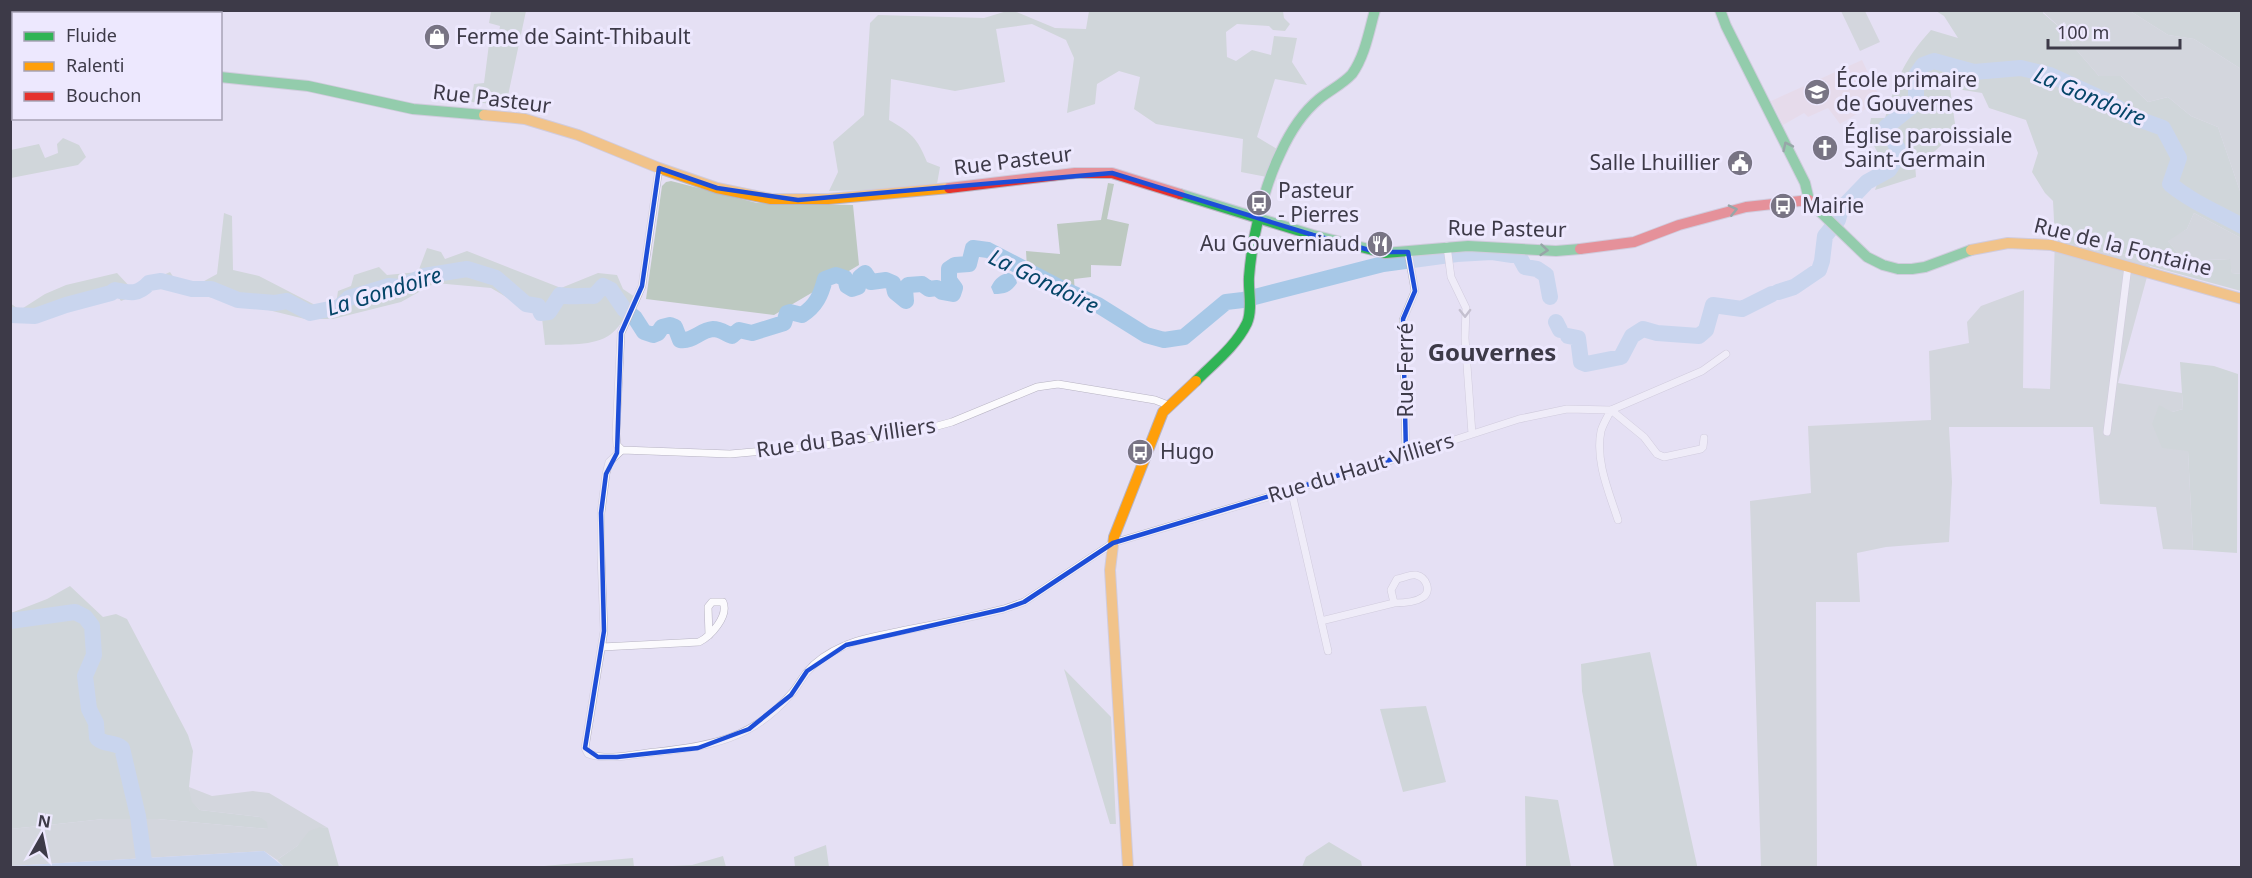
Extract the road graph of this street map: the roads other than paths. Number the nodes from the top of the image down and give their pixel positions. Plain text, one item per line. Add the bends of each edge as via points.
1 (1375, 10) edge
2 (1720, 10) edge
3 (222, 77) edge
4 (659, 168) junction
5 (1809, 200) junction
6 (1259, 219) junction
7 (1448, 252) junction
8 (1409, 258) junction
9 (2128, 266) junction
10 (2241, 298) edge
11 (1726, 354) dead end
12 (1168, 405) junction
13 (1611, 410) junction
14 (2107, 432) dead end
15 (1472, 434) junction
16 (1704, 438) dead end
17 (622, 450) junction
18 (1406, 455) junction
19 (1291, 489) junction
20 (1618, 520) dead end
21 (1113, 543) junction
22 (1394, 603) junction
23 (1321, 621) junction
24 (709, 635) dead end
25 (602, 647) junction
26 (1328, 651) dead end
27 (1128, 867) edge

1 - 6 street via 1357,66 1318,100 1291,132 1279,155
5 -> 2 street via 1805,183
3 - 4 street, Rue Pasteur via 308,86 413,109 525,119 578,135
4 - 6 street, Rue Pasteur via 717,188 798,200 888,195 1105,172
4 - 17 street via 642,286 621,333 616,445
7 -> 5 street, Rue Pasteur via 1485,245 1556,251 1595,248 1634,242 1746,207
5 - 9 street, Rue de la Fontaine via 1867,257 1894,268 1927,268 1979,248 2012,242 2051,245
6 - 8 street, Rue Pasteur
6 - 12 street via 1249,277 1247,322 1217,362
7 - 8 street, Rue Pasteur
7 -> 15 street via 1451,278 1466,308
8 - 18 street, Rue Ferré via 1415,293 1403,320
9 - 10 street, Rue de la Fontaine
9 - 14 street
11 - 13 street via 1702,371
12 - 17 street, Rue du Bas Villiers via 1058,384 1037,387 952,422 919,431 730,454
12 - 21 street
13 - 15 street, Rue du Haut Villiers via 1567,409
13 - 16 street via 1664,457 1701,449
13 - 20 street via 1601,430 1599,452
15 - 18 street, Rue du Haut Villiers
17 - 25 street via 609,462 601,513
18 - 19 street, Rue du Haut Villiers
19 - 21 street, Rue du Haut Villiers
19 - 23 street
21 - 25 street, Rue du Haut Villiers via 1024,602 846,645 807,671 791,695 772,713 728,739 698,748 616,757 588,754 586,740
21 - 27 street via 1110,570
22 - 22 street via 1422,598 1427,585 1423,578 1415,574 1397,579 1391,590
22 - 23 street
23 - 26 street
24 - 25 street via 693,644

